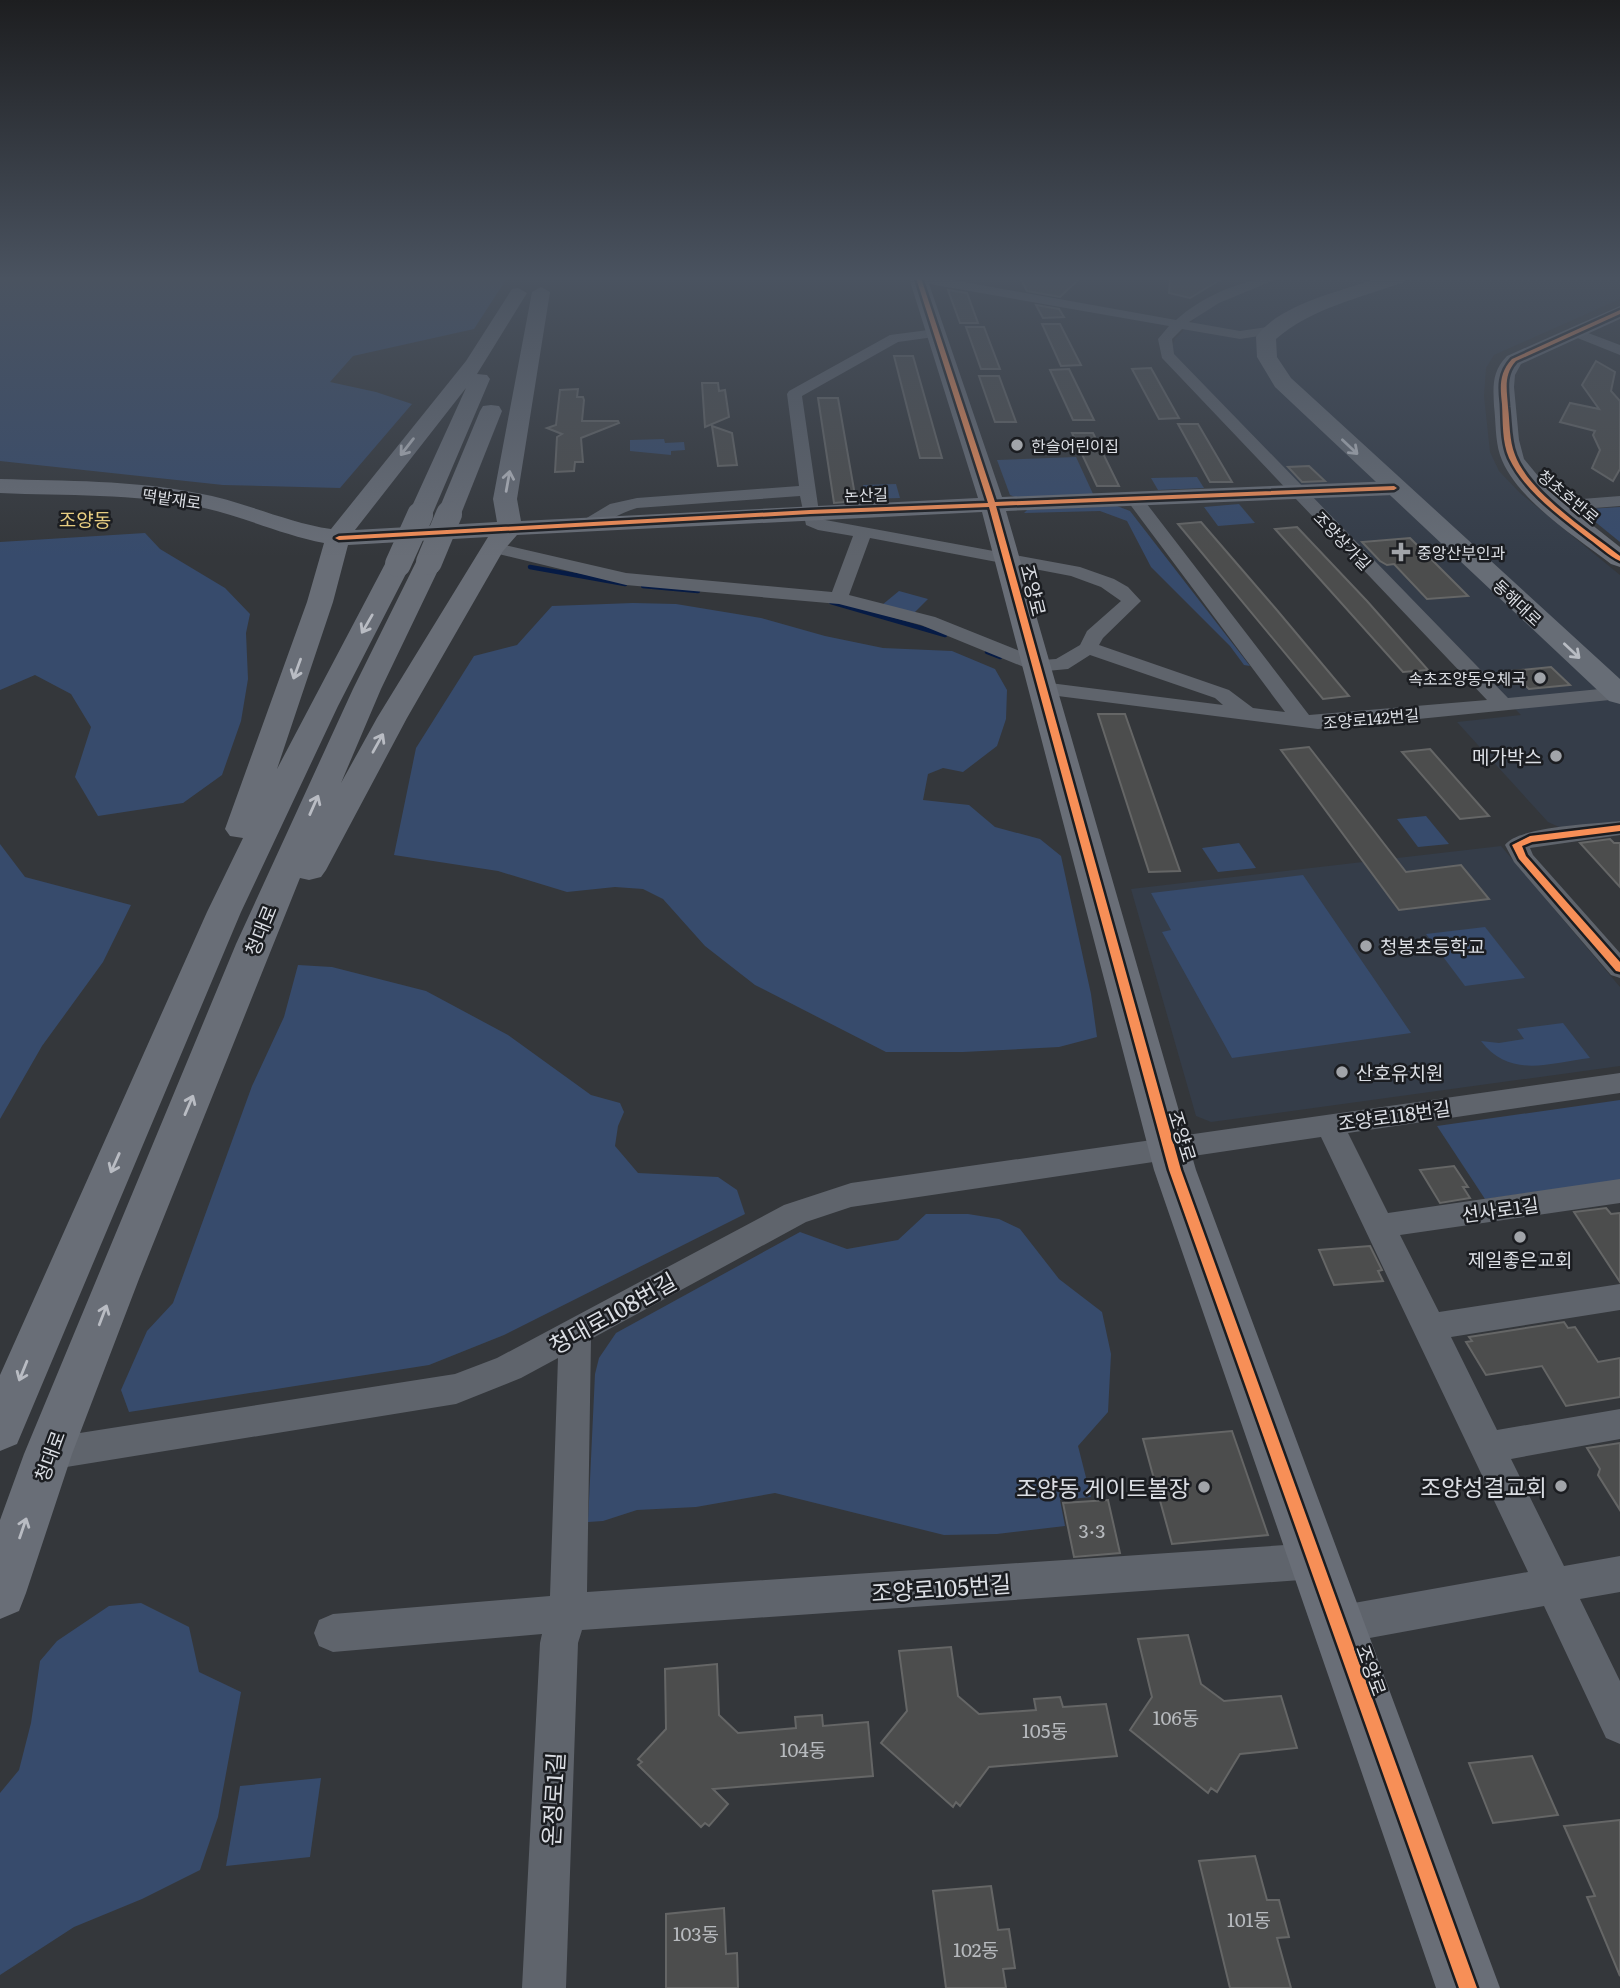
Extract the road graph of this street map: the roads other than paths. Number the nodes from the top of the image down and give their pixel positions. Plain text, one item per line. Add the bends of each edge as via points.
1 (469, 371) edge
2 (490, 371) edge
3 (507, 371) edge
4 (521, 371) edge
5 (834, 371) edge
6 (948, 371) edge
7 (1182, 371) edge
8 (1274, 371) edge
9 (1305, 371) edge
10 (1506, 371) edge
11 (0, 486) edge
12 (1394, 488) junction
13 (1296, 492) junction
14 (1134, 499) junction
15 (808, 501) junction
16 (1620, 501) edge
17 (993, 506) junction
18 (1556, 506) junction
19 (863, 532) junction
20 (339, 538) junction
21 (501, 538) junction
22 (1620, 559) edge
23 (1009, 560) junction
24 (413, 563) junction
25 (839, 598) junction
26 (1088, 648) junction
27 (1037, 673) junction
28 (1619, 686) edge
29 (1503, 705) junction
30 (1248, 714) junction
31 (1303, 721) junction
32 (1620, 828) edge
33 (1620, 970) edge
34 (171, 1034) junction
35 (216, 1040) junction
36 (1620, 1083) edge
37 (1329, 1124) junction
38 (1168, 1148) junction
39 (1620, 1191) edge
40 (1380, 1226) junction
41 (1620, 1297) edge
42 (1430, 1326) junction
43 (575, 1334) junction
44 (2, 1424) edge
45 (1620, 1424) edge
46 (1488, 1447) junction
47 (48, 1454) junction
48 (1315, 1561) junction
49 (1620, 1574) edge
50 (1556, 1587) junction
51 (0, 1593) edge
52 (568, 1612) junction
53 (1338, 1625) junction
54 (332, 1633) dead end
55 (1620, 1724) edge
56 (544, 1988) edge
57 (1468, 1988) edge

1 -> 20 street via 346,523
2 - 24 street, 청대로, bridge via 420,515
3 - 24 street, 청대로, bridge via 449,514
21 -> 4 street
5 - 15 street via 795,392
6 - 17 street, 조양로
7 - 13 street, 조양상가길
8 -> 12 main road, 동해대로
9 - 28 main road, 동해대로 via 1345,416
10 - 18 street, 청초호반로 via 1512,456 1525,480
11 - 20 street, 떡밭재로 via 198,500 303,532
12 - 13 street, 논산길
12 -> 28 main road, 동해대로
13 - 14 street, 논산길
13 - 29 street, 조양상가길
14 - 17 street, 논산길
14 - 31 street
15 - 17 street, 논산길
15 - 19 street via 813,523
15 - 21 street, 논산길
16 - 18 street
17 - 23 street, 조양로
18 - 22 street, 청초호반로
19 - 23 street
19 - 25 street
20 - 21 street, 논산길
20 -> 34 street
21 - 25 street via 626,579
35 -> 21 street via 392,718
23 - 26 street via 1090,577 1126,593 1132,601 1094,635
23 - 27 street, 조양로
24 -> 34 street, 청대로 via 296,760
35 -> 24 street, 청대로 via 291,857 367,690
25 - 27 street via 928,621
26 - 27 street via 1061,666
26 - 30 street via 1222,694
27 - 30 street, 조양로142번길
27 - 38 street, 조양로
28 - 29 street, 조양로142번길
29 - 31 street, 조양로142번길
30 - 31 street, 조양로142번길
32 - 33 street via 1530,839 1517,845 1522,857
34 -> 44 street, 청대로
47 -> 35 street, 청대로
36 - 37 street, 조양로118번길
37 - 38 street, 조양로118번길
37 - 40 street
38 - 43 street, 청대로108번길 via 872,1191 811,1206
38 - 48 street, 조양로
39 - 40 street, 선사로1길
40 - 42 street
41 - 42 street
42 - 46 street
43 - 47 street, 청대로108번길 via 509,1368 440,1393
43 - 52 street, 온정로1길
45 - 46 street
46 - 50 street
51 -> 47 street, 청대로
48 - 52 street, 조양로105번길
48 - 53 street, 조양로
49 - 50 street
50 - 53 street
50 - 55 street
52 - 54 street, 조양로105번길
52 - 56 street, 온정로1길 via 559,1643
53 - 57 street, 조양로

